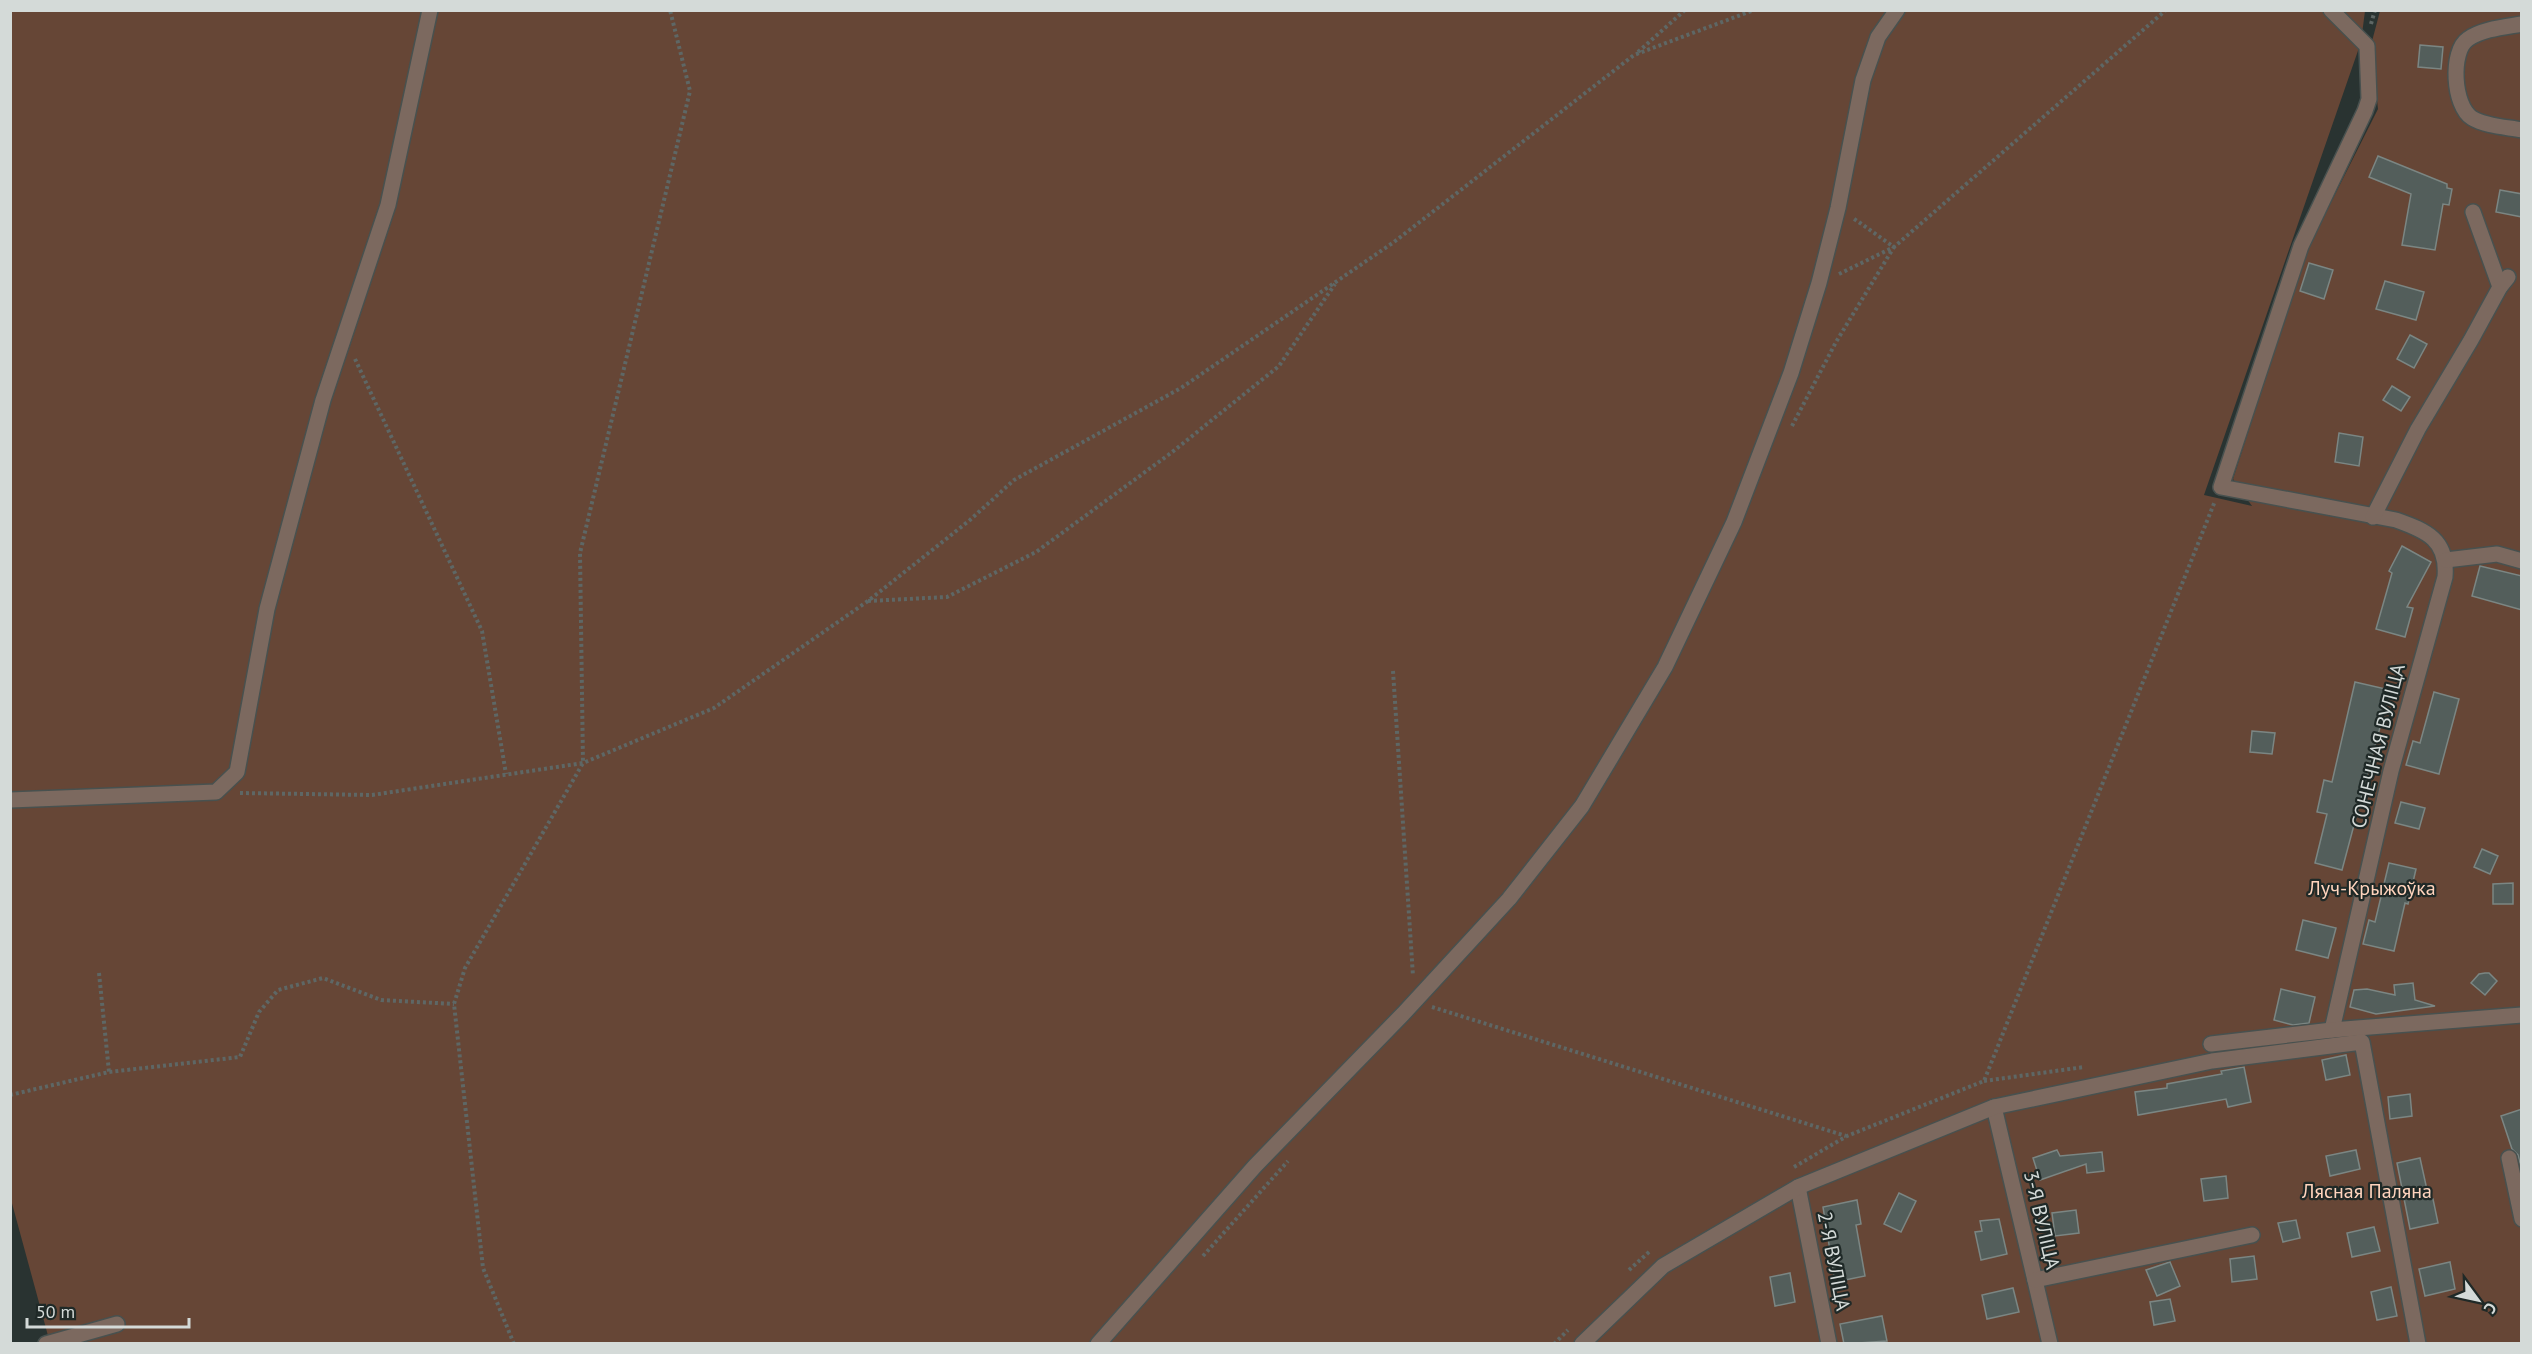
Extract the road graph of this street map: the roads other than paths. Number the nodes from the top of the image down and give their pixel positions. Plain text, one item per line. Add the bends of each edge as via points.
1 (430, 10) edge
2 (1897, 10) edge
3 (2331, 10) edge
4 (2522, 24) edge
5 (2522, 130) edge
6 (2474, 212) dead end
7 (2373, 517) junction
8 (2446, 560) junction
9 (2522, 561) edge
10 (10, 800) edge
11 (2522, 1015) edge
12 (2332, 1030) junction
13 (2211, 1044) dead end
14 (1994, 1107) junction
15 (2509, 1158) dead end
16 (1798, 1187) junction
17 (2522, 1219) edge
18 (2252, 1235) dead end
19 (2035, 1280) junction
20 (117, 1324) dead end
21 (1590, 1340) edge
22 (46, 1344) edge
23 (1098, 1344) edge
24 (1828, 1344) edge
25 (2050, 1344) edge
26 (2418, 1344) edge

1 - 10 street via 388,205 323,400 267,609 237,772 216,792
2 - 23 street via 1878,37 1863,80 1819,284 1791,373 1734,522 1665,667 1582,806 1421,1003 1255,1166
3 - 7 street via 2367,46 2369,99 2301,246 2221,487
4 - 5 street via 2478,33 2466,39 2457,51 2461,108 2472,118
6 - 7 street via 2504,282 2418,429
7 - 8 street via 2421,529 2440,544
8 - 9 street via 2497,554
8 - 12 street, СОНЕЧНАЯ ВУЛІЦА via 2445,577 2391,771
11 - 12 street
12 - 13 street
14 - 16 street
14 - 19 street, 3-Я ВУЛІЦА
14 - 26 street via 2212,1061 2362,1042
15 - 17 street
16 - 21 street via 1663,1266
16 - 24 street, 2-Я ВУЛІЦА
18 - 19 street
19 - 25 street, 3-Я ВУЛІЦА
20 - 22 street

